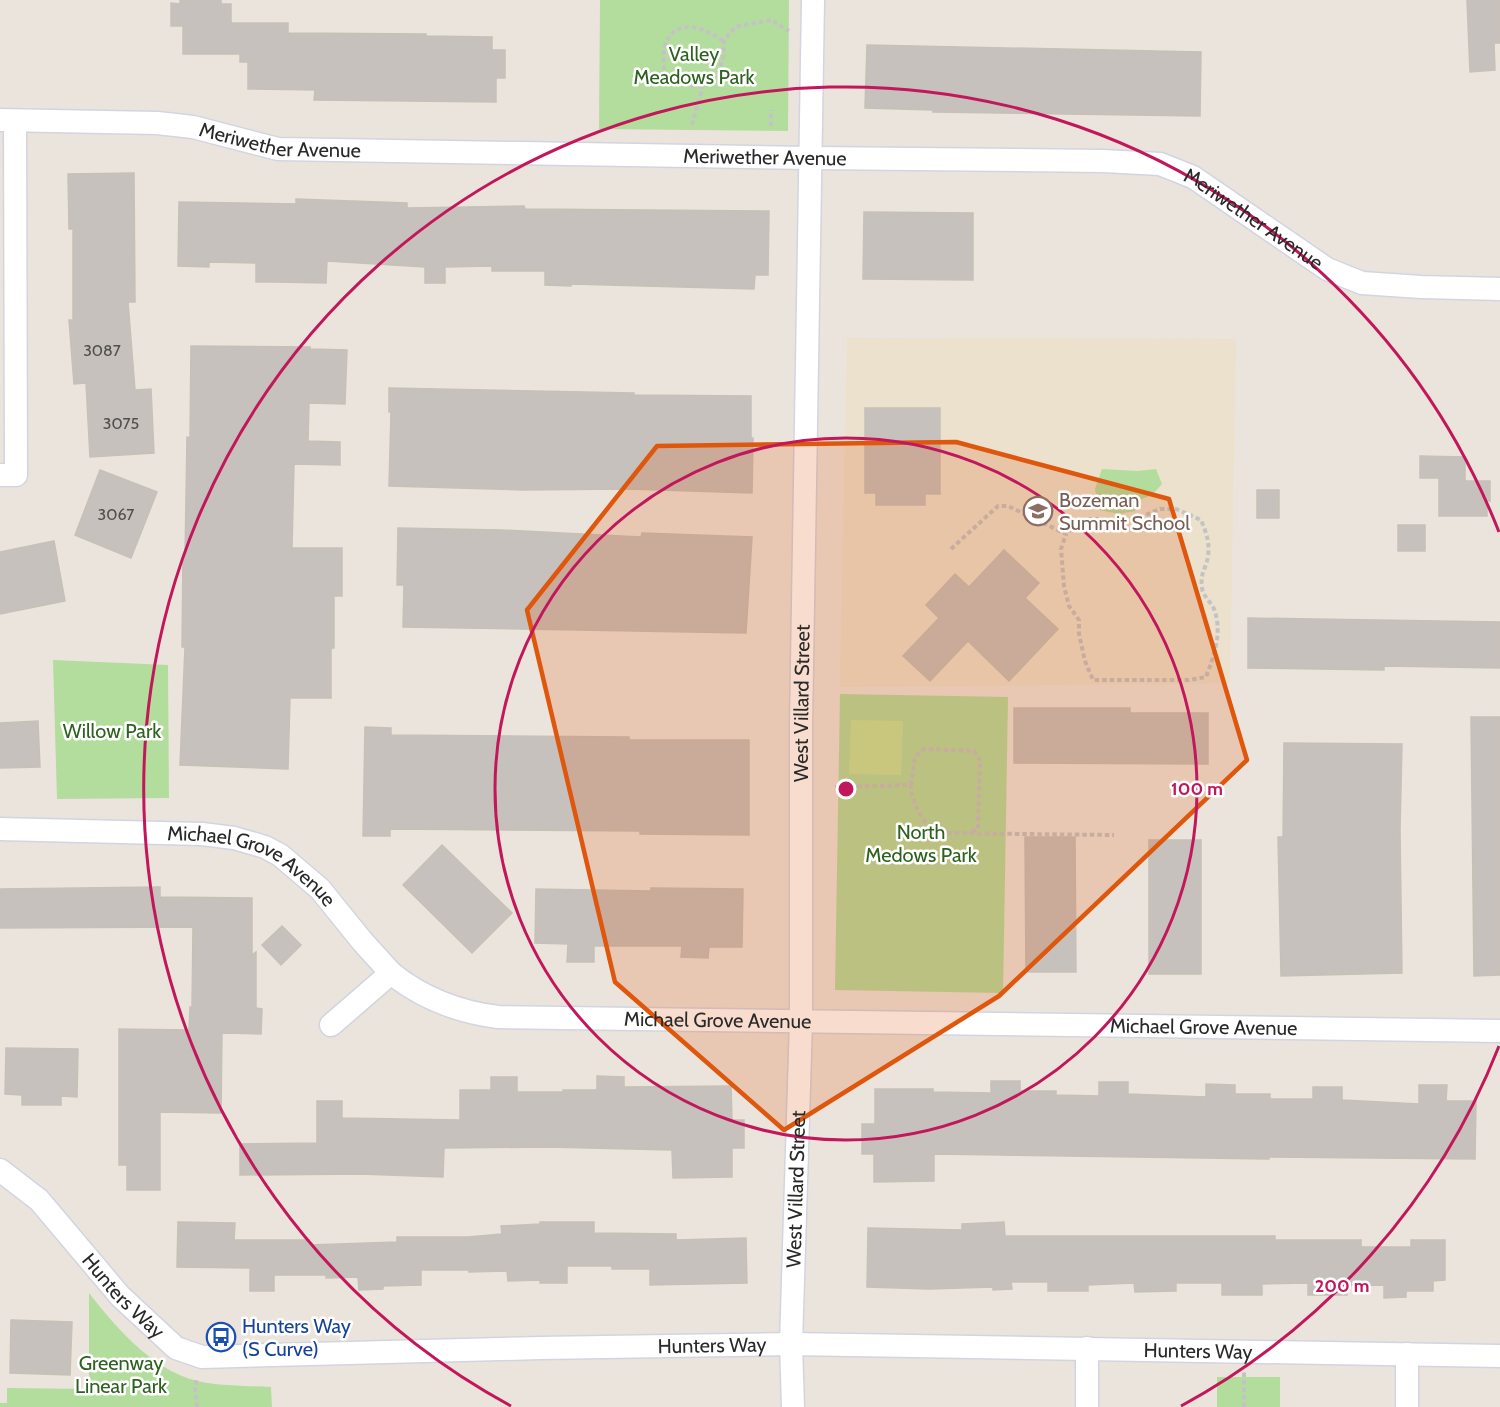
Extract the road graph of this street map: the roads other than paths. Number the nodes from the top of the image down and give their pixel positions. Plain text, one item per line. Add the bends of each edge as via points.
1 (813, 0) edge
2 (7, 120) edge
3 (812, 158) junction
4 (1500, 289) edge
5 (8, 475) edge
6 (0, 829) edge
7 (391, 973) junction
8 (801, 1021) junction
9 (331, 1025) dead end
10 (1500, 1031) edge
11 (0, 1170) edge
12 (791, 1344) junction
13 (1087, 1348) junction
14 (1407, 1354) junction
15 (1500, 1356) edge
16 (793, 1407) edge
17 (1087, 1407) edge
18 (1407, 1407) edge

1 - 3 street, West Villard Street
2 - 3 street, Meriwether Avenue via 157,123 193,127 278,149
2 - 5 street
3 - 4 street, Meriwether Avenue via 1160,164 1193,177 1327,269 1362,283
3 - 8 street, West Villard Street via 801,724
6 - 7 street, Michael Grove Avenue via 202,834 265,847 320,889
7 - 8 street, Michael Grove Avenue via 407,986 453,1008 498,1017
7 - 9 street
8 - 10 street, Michael Grove Avenue
8 - 12 street, West Villard Street
11 - 12 street, Hunters Way via 39,1200 120,1296 176,1348 202,1357
12 - 13 street, Hunters Way
12 - 16 street, West Villard Street
13 - 14 street, Hunters Way
13 - 17 street
14 - 15 street, Hunters Way
14 - 18 street

